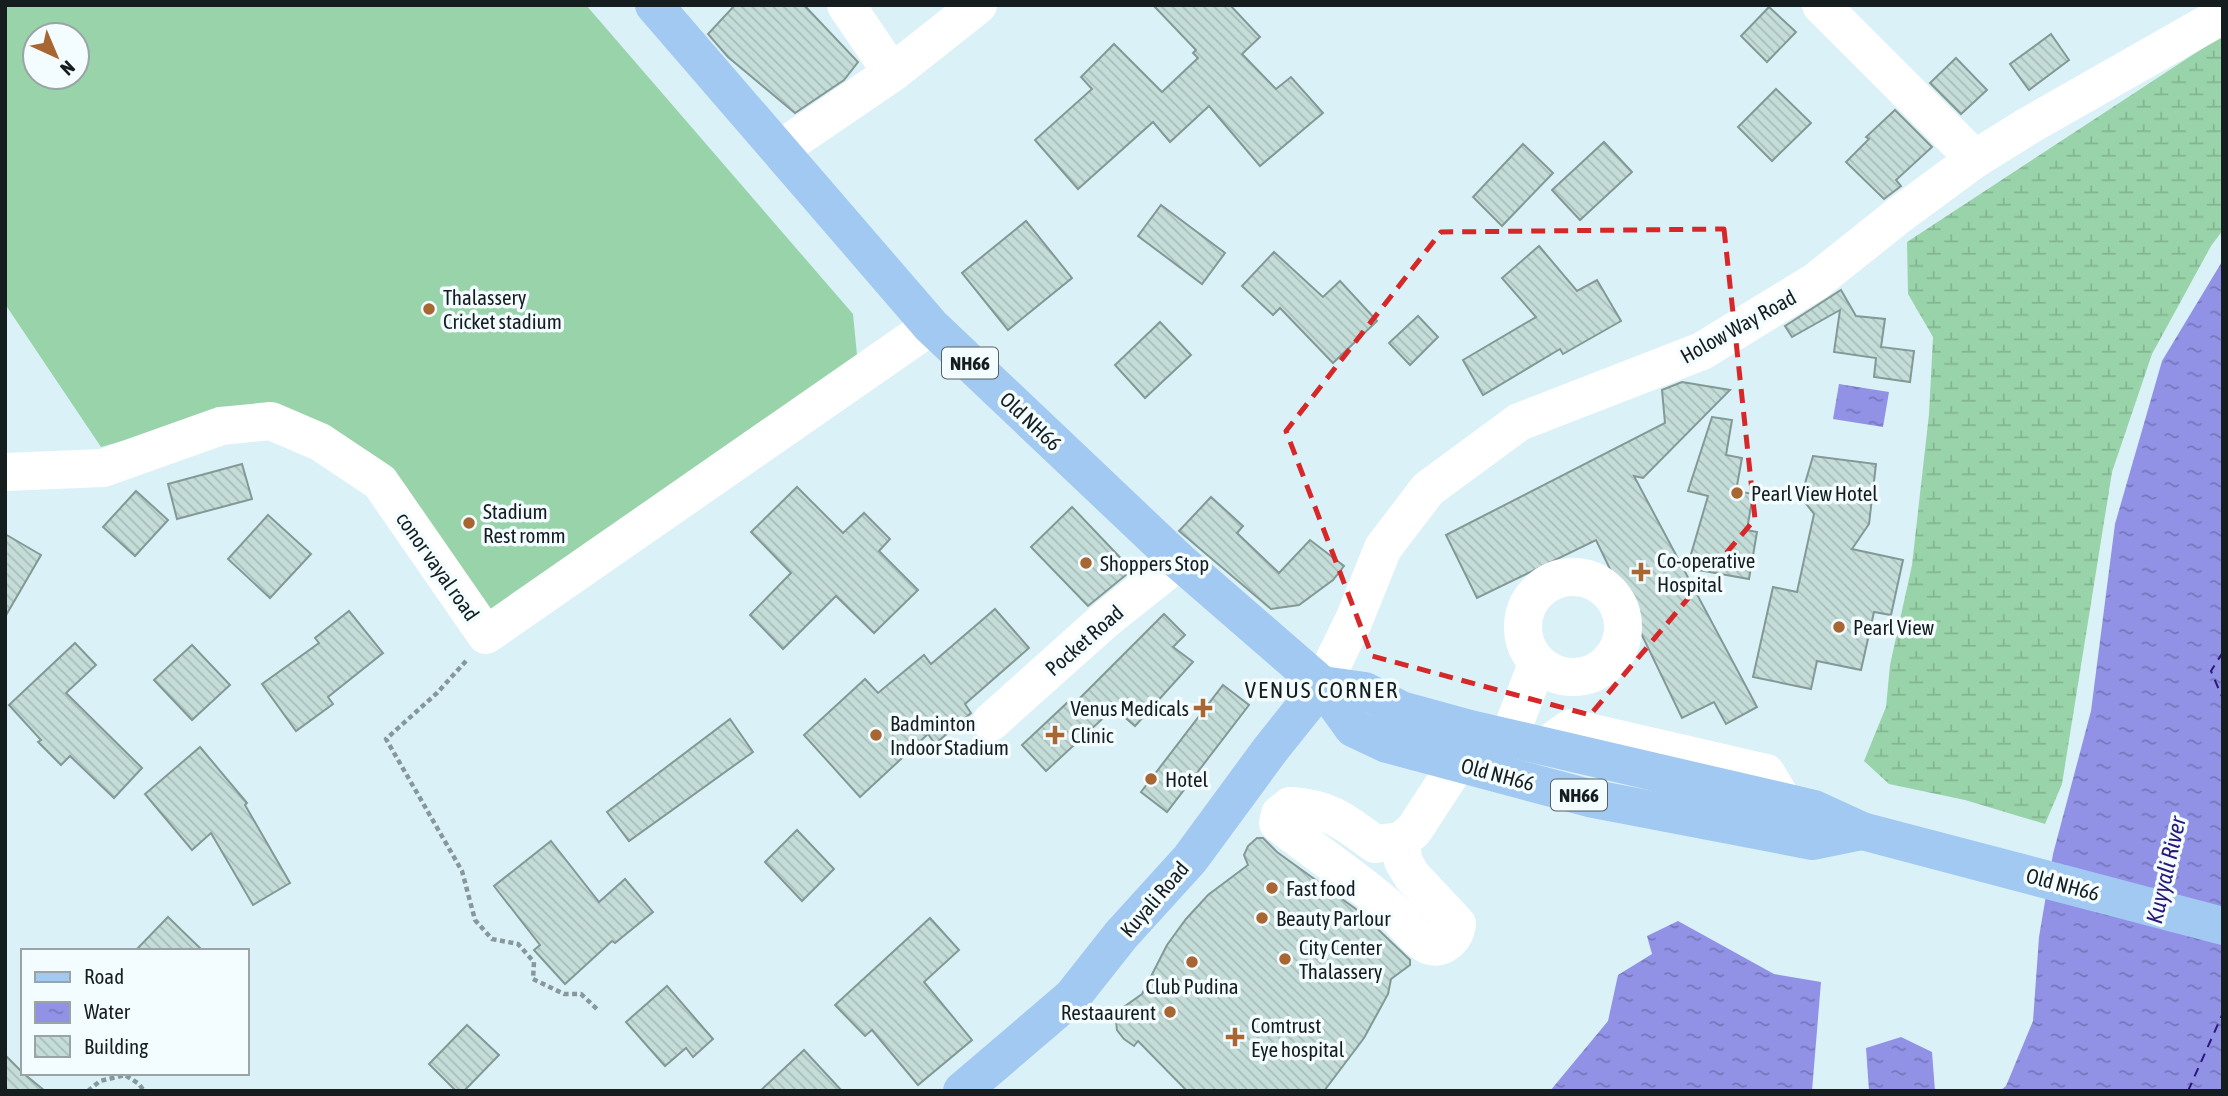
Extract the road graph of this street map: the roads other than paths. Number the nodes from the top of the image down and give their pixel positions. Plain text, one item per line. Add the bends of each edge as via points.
1 (846, 5) edge
2 (978, 5) edge
3 (1821, 5) edge
4 (663, 8) edge
5 (2223, 15) edge
6 (892, 73) junction
7 (779, 150) junction
8 (1975, 159) junction
9 (931, 326) junction
10 (5, 472) edge
11 (1180, 561) junction
12 (1537, 664) dead end
13 (1322, 685) junction
14 (992, 722) dead end
15 (1509, 738) junction
16 (1457, 764) junction
17 (1862, 831) junction
18 (1401, 841) junction
19 (2223, 926) edge
20 (962, 1091) edge

1 - 6 street
2 - 6 street
3 - 8 street
4 - 7 main road, Old NH66 / NH66
5 - 8 street, Holow Way Road
6 - 7 street
7 - 9 main road, Old NH66 / NH66
8 - 13 street, Holow Way Road via 1815,282 1702,351 1519,422 1428,489 1383,548
9 - 10 street, conor vayal road via 486,635 380,482 320,442 271,421 221,426 103,468
9 - 11 main road, Old NH66 / NH66
11 - 13 main road, Old NH66 / NH66
11 - 14 street, Pocket Road via 1106,619
12 - 15 street
13 - 15 main road, Old NH66 / NH66 via 1365,691 1401,710
13 - 16 main road, Old NH66 / NH66 via 1353,728 1387,744
13 - 20 main road, Kuyali Road via 1190,859 1072,997
15 - 17 main road, Old NH66 / NH66 via 1814,809
16 - 17 main road, Old NH66 / NH66 via 1589,798 1813,841
16 - 18 street via 1414,830
17 - 19 main road, Old NH66 / NH66
18 - 18 street via 1375,844 1343,820 1312,807 1290,806 1280,814 1278,823 1386,905 1426,944 1441,945 1450,941 1457,924 1412,876 1403,861

